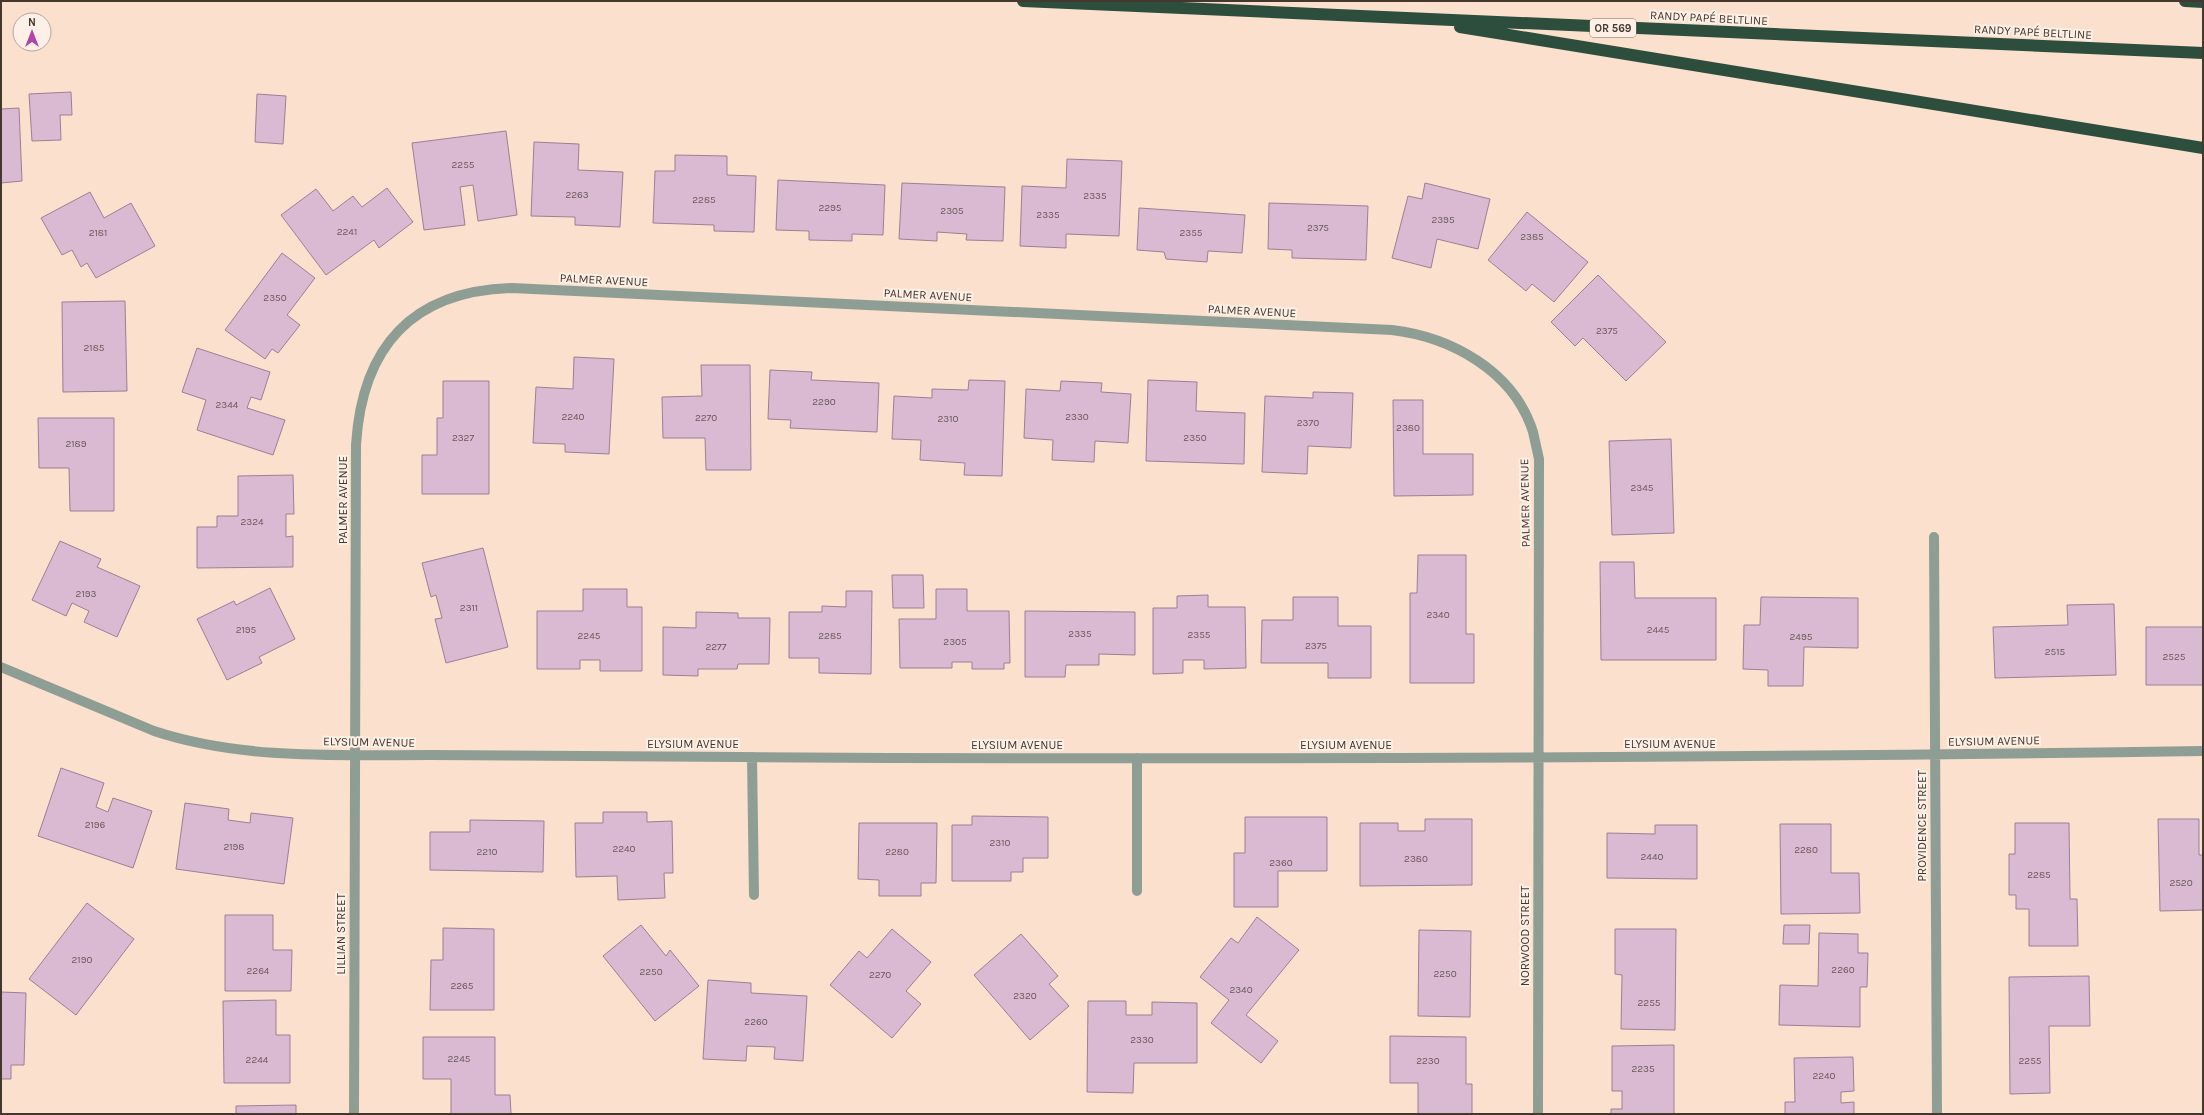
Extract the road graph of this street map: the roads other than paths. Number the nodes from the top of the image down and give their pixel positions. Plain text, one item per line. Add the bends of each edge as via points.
1 (1023, 1) edge
2 (2185, 1) edge
3 (2203, 2) edge
4 (1406, 18) junction
5 (2203, 54) edge
6 (2203, 148) edge
7 (1934, 537) dead end
8 (1, 667) edge
9 (2203, 751) edge
10 (355, 755) junction
11 (1935, 755) junction
12 (752, 757) junction
13 (1137, 758) junction
14 (1538, 758) junction
15 (1137, 891) dead end
16 (754, 895) dead end
17 (354, 1114) edge
18 (1538, 1114) edge
19 (1936, 1114) edge

1 - 4 highway, RANDY PAPÉ BELTLINE / OR 569
2 - 3 highway
4 - 5 highway, RANDY PAPÉ BELTLINE / OR 569
4 - 6 highway
7 - 11 street, PROVIDENCE STREET
8 - 10 street, ELYSIUM AVENUE via 179,739 253,751
9 - 11 street, ELYSIUM AVENUE
10 - 12 street, ELYSIUM AVENUE
10 - 14 street, PALMER AVENUE via 356,445 358,419 366,385 374,364 386,345 423,311 467,292 512,288 1392,330 1439,341 1473,357 1502,380 1532,431 1539,459
10 - 17 street, LILLIAN STREET
11 - 14 street, ELYSIUM AVENUE
11 - 19 street, PROVIDENCE STREET
12 - 13 street, ELYSIUM AVENUE
12 - 16 street, ELYSIUM AVENUE
13 - 14 street, ELYSIUM AVENUE
13 - 15 street
14 - 18 street, NORWOOD STREET

